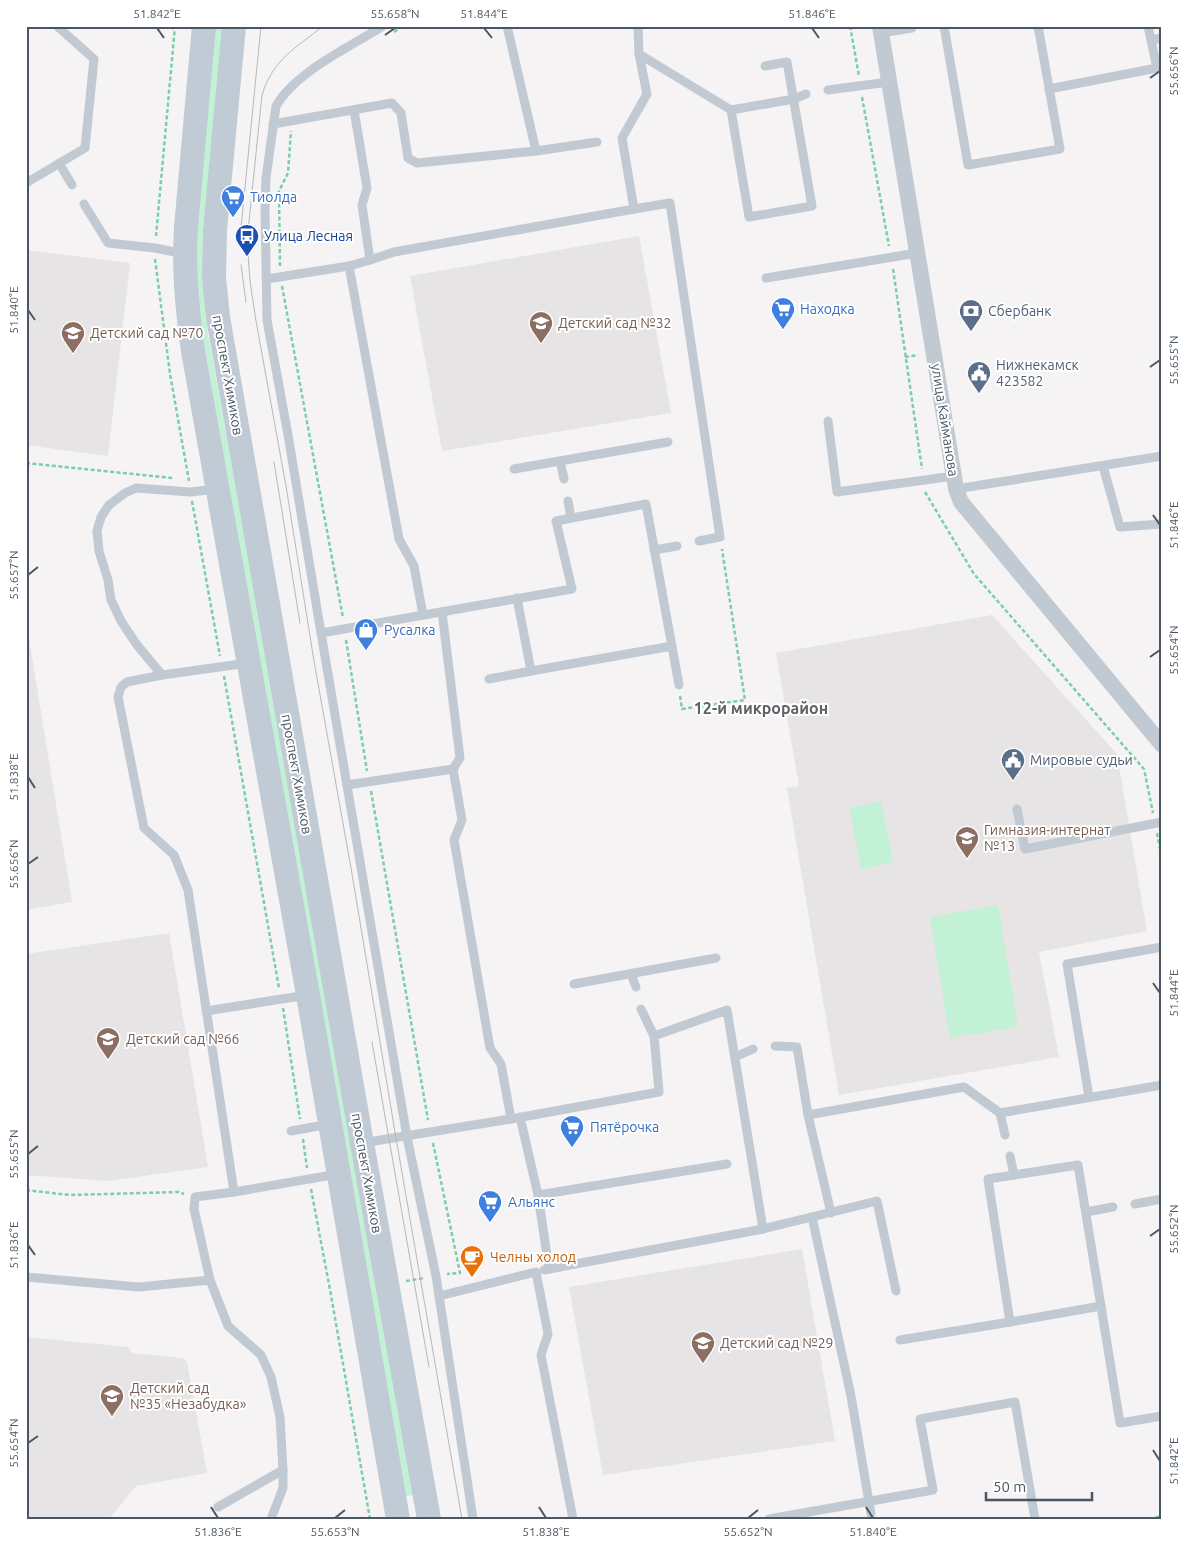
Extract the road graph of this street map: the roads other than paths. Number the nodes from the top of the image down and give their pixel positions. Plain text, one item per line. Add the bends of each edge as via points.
1 (57, 26) edge
2 (204, 26) edge
3 (234, 26) edge
4 (383, 26) edge
5 (507, 26) edge
6 (638, 26) edge
7 (944, 26) edge
8 (1038, 26) edge
9 (1148, 26) edge
10 (912, 28) dead end
11 (881, 30) edge
12 (1162, 38) edge
13 (1151, 40) junction
14 (639, 54) junction
15 (765, 66) dead end
16 (889, 82) junction
17 (1049, 89) junction
18 (828, 90) dead end
19 (806, 94) dead end
20 (794, 99) junction
21 (354, 110) junction
22 (730, 110) junction
23 (273, 124) junction
24 (597, 142) dead end
25 (536, 151) junction
26 (59, 163) junction
27 (26, 183) edge
28 (72, 185) dead end
29 (84, 204) dead end
30 (634, 209) junction
31 (917, 253) junction
32 (184, 254) junction
33 (370, 260) junction
34 (349, 266) junction
35 (766, 278) dead end
36 (267, 279) junction
37 (828, 421) dead end
38 (668, 442) dead end
39 (1162, 456) edge
40 (560, 461) junction
41 (1103, 466) junction
42 (514, 469) dead end
43 (564, 479) dead end
44 (955, 483) junction
45 (219, 489) junction
46 (568, 501) dead end
47 (571, 518) junction
48 (1162, 524) edge
49 (699, 541) dead end
50 (677, 546) dead end
51 (654, 550) junction
52 (517, 598) junction
53 (442, 612) junction
54 (424, 615) junction
55 (321, 633) junction
56 (672, 646) junction
57 (248, 663) junction
58 (531, 671) junction
59 (162, 675) junction
60 (489, 679) dead end
61 (679, 685) road end
62 (1162, 744) edge
63 (453, 769) junction
64 (347, 785) junction
65 (1017, 809) dead end
66 (1158, 823) edge
67 (1162, 947) edge
68 (716, 958) dead end
69 (630, 974) junction
70 (574, 984) dead end
71 (636, 987) dead end
72 (308, 995) junction
73 (640, 1009) dead end
74 (206, 1011) junction
75 (654, 1036) junction
76 (775, 1046) dead end
77 (752, 1050) dead end
78 (735, 1057) junction
79 (1162, 1085) edge
80 (1089, 1097) junction
81 (1000, 1113) junction
82 (808, 1115) junction
83 (516, 1118) junction
84 (330, 1124) junction
85 (291, 1131) dead end
86 (1005, 1135) dead end
87 (407, 1137) junction
88 (362, 1144) junction
89 (1010, 1156) dead end
90 (726, 1164) dead end
91 (338, 1174) junction
92 (1014, 1175) junction
93 (234, 1192) junction
94 (538, 1195) junction
95 (1162, 1199) edge
96 (1135, 1204) dead end
97 (1113, 1208) dead end
98 (1086, 1212) junction
99 (831, 1213) junction
100 (812, 1217) junction
101 (763, 1229) junction
102 (548, 1269) junction
103 (536, 1272) junction
104 (26, 1277) edge
105 (210, 1280) junction
106 (896, 1291) dead end
107 (439, 1296) junction
108 (1101, 1306) junction
109 (1010, 1322) junction
110 (900, 1340) dead end
111 (1162, 1416) edge
112 (283, 1470) junction
113 (869, 1501) junction
114 (218, 1507) dead end
115 (871, 1514) dead end
116 (270, 1519) edge
117 (398, 1519) edge
118 (403, 1519) edge
119 (424, 1519) edge
120 (429, 1519) edge
121 (473, 1519) edge
122 (573, 1519) edge
123 (769, 1519) edge
124 (1035, 1519) edge

1 - 26 lane via 94,59 85,148
2 - 32 main road, проспект Химиков
3 - 88 main road, проспект Химиков via 215,230 215,292
4 - 23 lane via 295,82 281,96
5 - 25 lane
6 - 14 lane
7 - 17 lane via 968,165 1060,149
8 - 17 lane
9 - 13 lane
10 - 11 lane
11 - 16 street, улица Кайманова
12 - 13 lane
13 - 17 lane via 1157,68
14 - 22 lane
14 - 30 lane via 647,94 622,138
15 - 20 lane via 787,62
16 - 18 lane
16 - 31 street, улица Кайманова
19 - 20 lane
20 - 22 lane
20 - 22 lane via 812,206 749,217
21 - 23 lane
21 - 25 lane via 392,104 401,113 408,158 417,163
21 - 33 lane via 367,188 362,205
23 - 36 lane via 266,178
24 - 25 lane
26 - 27 lane
26 - 28 lane
29 - 32 lane via 108,243
30 - 33 lane via 394,252
30 - 49 lane via 670,203 720,537
31 - 35 lane
31 - 44 street, улица Кайманова
32 - 45 main road, проспект Химиков via 193,351
33 - 34 lane
34 - 36 lane
34 - 54 lane via 399,539 414,566
36 - 55 lane via 267,320
37 - 44 lane via 837,492 924,480
38 - 40 lane
39 - 41 lane
40 - 42 lane
40 - 43 lane
41 - 44 lane
41 - 48 lane via 1120,527
44 - 62 street, улица Кайманова via 961,502
45 - 57 main road, проспект Химиков
45 - 59 lane via 190,492 136,488 109,505 100,517 97,531 99,550 111,600 137,645
46 - 47 lane
47 - 51 lane via 646,504
47 - 52 lane via 556,521 572,589
50 - 51 lane
51 - 56 lane
52 - 53 lane
52 - 58 lane
53 - 54 lane
53 - 63 lane via 460,758
54 - 55 lane
55 - 64 lane
56 - 58 lane
56 - 61 lane
57 - 59 lane
57 - 72 main road, проспект Химиков
58 - 60 lane
59 - 74 lane via 127,682 121,687 118,697 144,828 174,855 188,890
63 - 64 lane
63 - 83 lane via 462,820 454,840 490,1048 501,1064
64 - 87 lane
65 - 66 lane via 1025,850
67 - 80 lane via 1067,964
68 - 69 lane
69 - 70 lane
69 - 71 lane
72 - 74 lane
72 - 84 main road, проспект Химиков
73 - 75 lane
74 - 93 lane
75 - 78 lane via 727,1010
75 - 83 lane via 659,1092
76 - 82 lane via 797,1047
77 - 78 lane
78 - 101 lane
79 - 80 lane
80 - 81 lane
81 - 82 lane via 964,1087
81 - 86 lane
82 - 99 lane
83 - 87 lane
83 - 94 lane
84 - 85 lane
84 - 91 main road, проспект Химиков
87 - 88 lane
87 - 107 lane
88 - 120 main road, проспект Химиков
89 - 92 lane
90 - 94 lane
91 - 93 lane
91 - 117 main road, проспект Химиков
92 - 98 lane via 1078,1165
92 - 109 lane via 988,1179
93 - 105 lane via 195,1197 194,1209
94 - 102 lane
95 - 96 lane
97 - 98 lane
98 - 108 lane
99 - 100 lane
99 - 106 lane via 877,1201
100 - 101 lane
100 - 113 lane via 851,1396
101 - 102 lane
102 - 103 lane
103 - 107 lane
103 - 122 lane via 548,1334 541,1355
104 - 105 lane via 139,1286
105 - 112 lane via 228,1326 261,1355 271,1377 280,1417
107 - 121 lane
108 - 109 lane
108 - 111 lane via 1120,1423
109 - 110 lane
112 - 114 lane
112 - 116 lane via 283,1488
113 - 115 lane
113 - 123 lane
113 - 124 lane via 933,1490 920,1419 1015,1402
118 - 119 main road via 414,1510 420,1512

